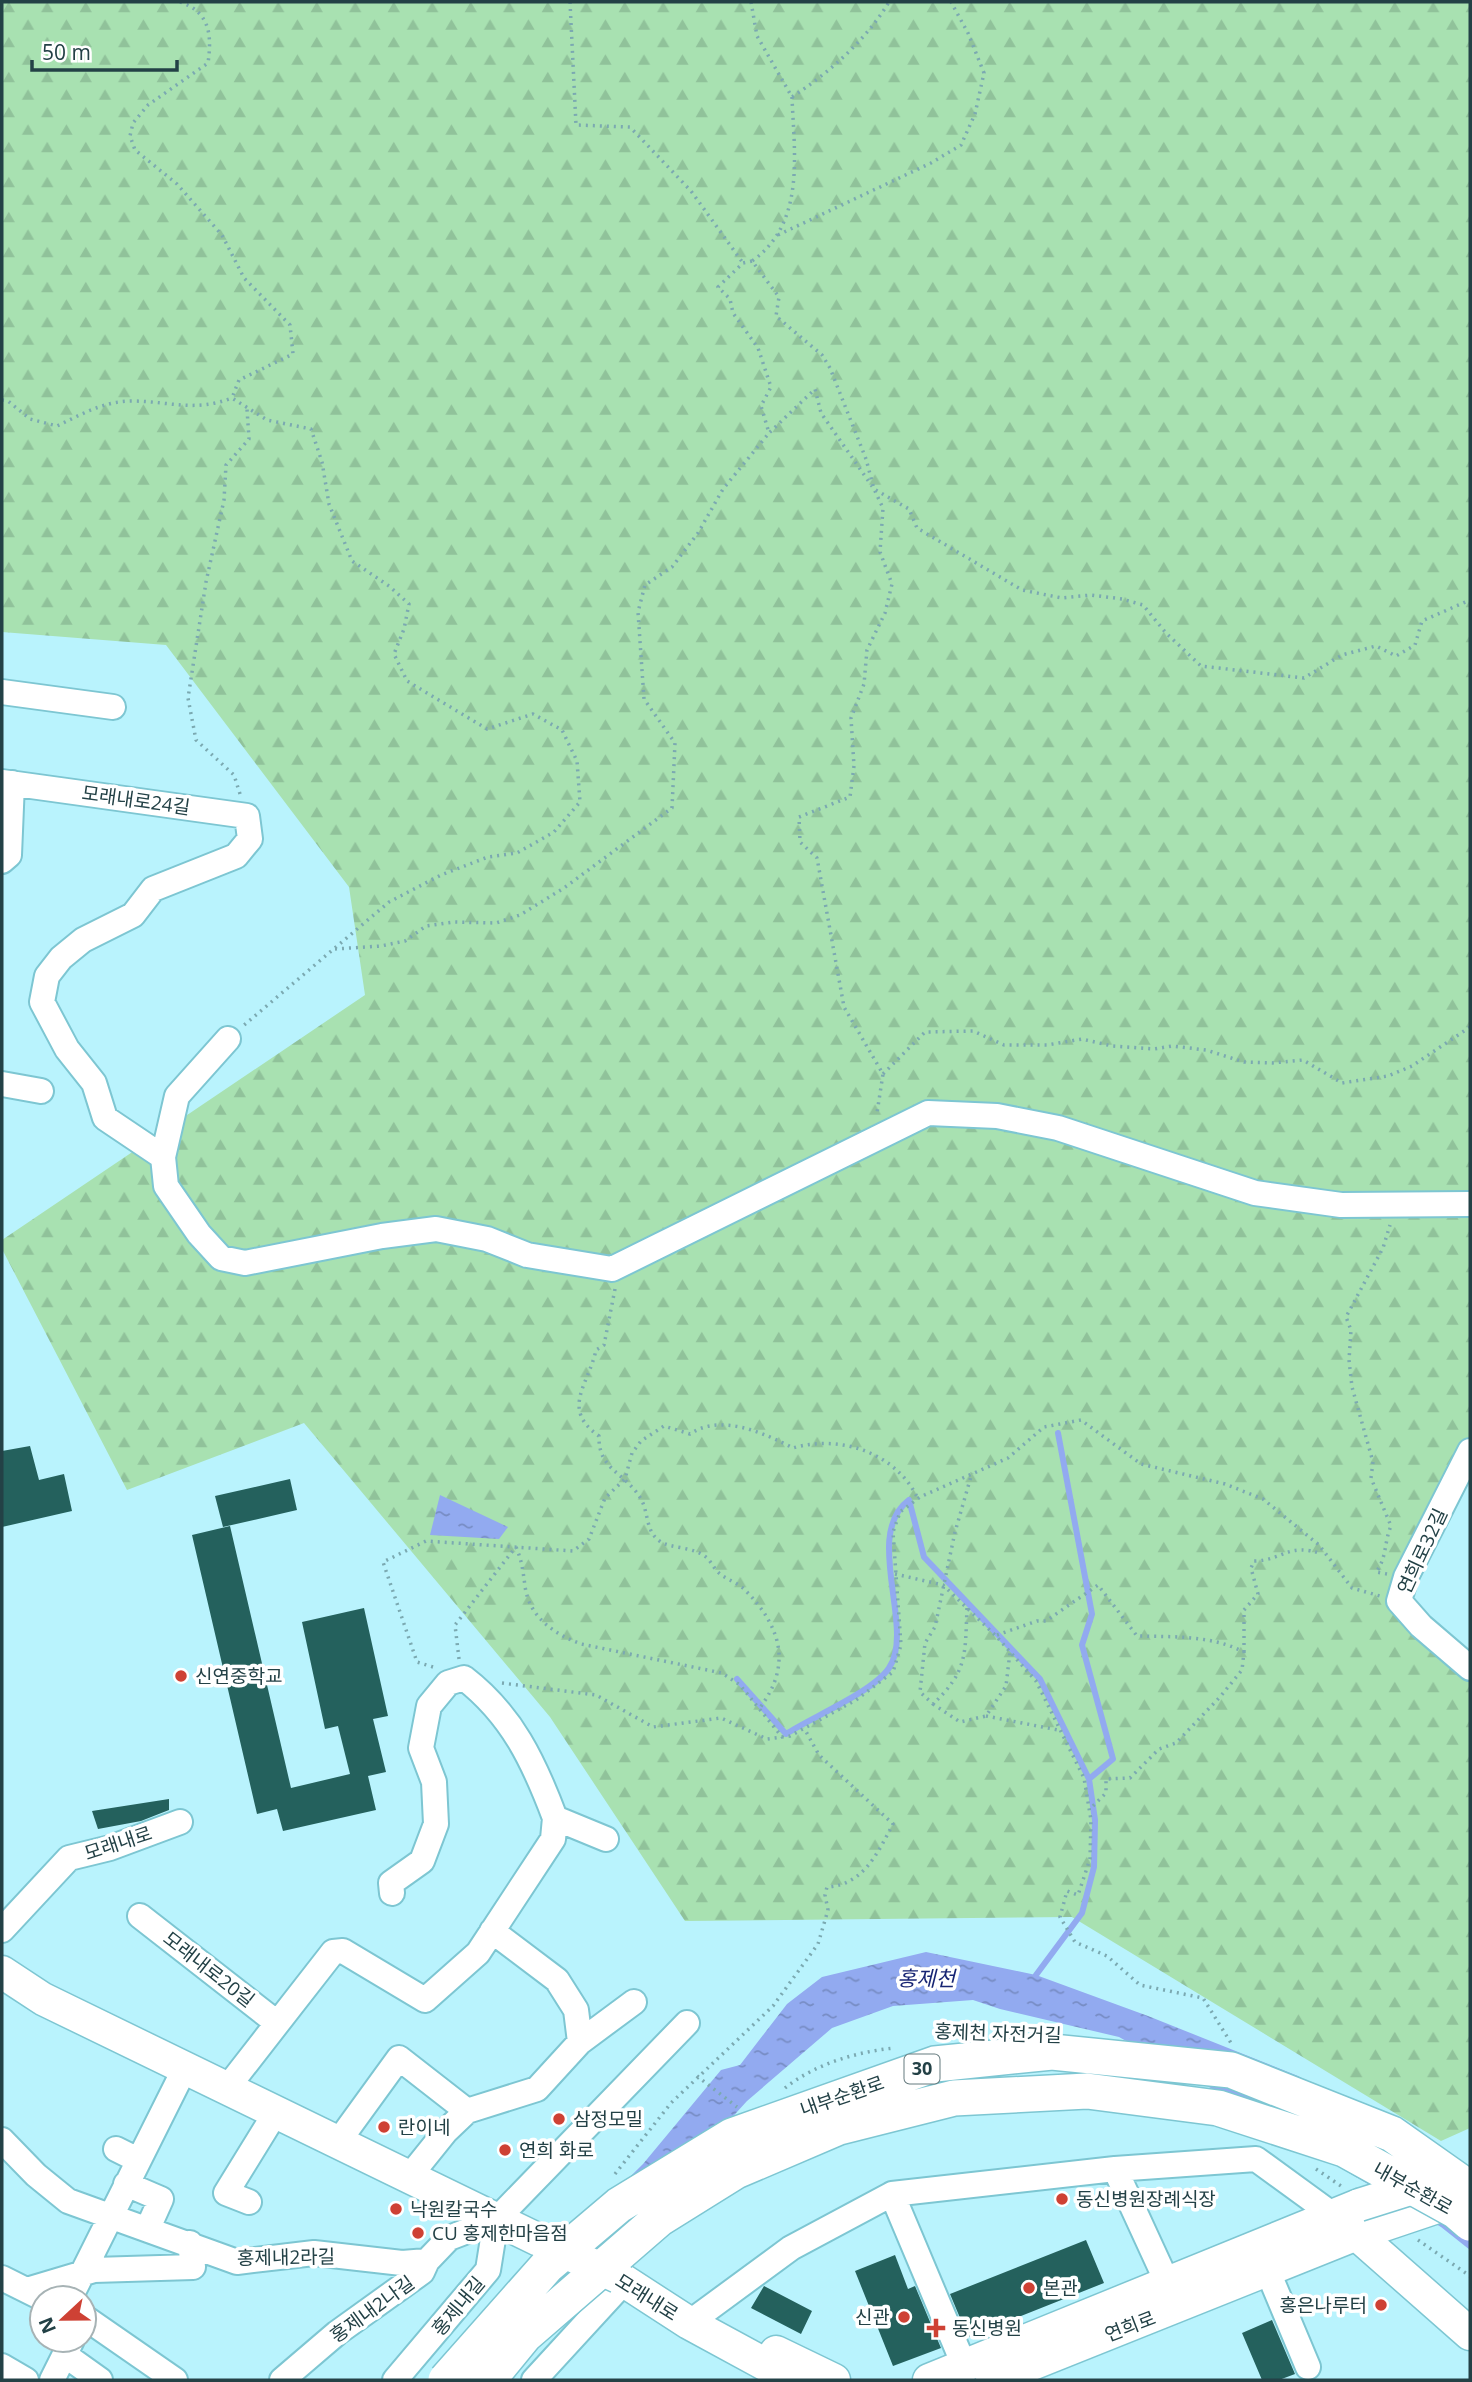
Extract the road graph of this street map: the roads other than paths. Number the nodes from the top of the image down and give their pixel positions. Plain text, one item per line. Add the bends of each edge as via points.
1 (2, 692) edge
2 (113, 707) dead end
3 (7, 783) edge
4 (2, 861) edge
5 (228, 1039) road end
6 (2, 1084) edge
7 (41, 1091) dead end
8 (163, 1157) junction
9 (1470, 1204) edge
10 (1470, 1451) edge
11 (1470, 1668) edge
12 (555, 1818) junction
13 (180, 1822) dead end
14 (606, 1839) dead end
15 (392, 1893) dead end
16 (140, 1916) dead end
17 (2, 1930) edge
18 (492, 1931) junction
19 (10, 1985) edge
20 (634, 2001) dead end
21 (277, 2023) junction
22 (687, 2023) dead end
23 (580, 2042) junction
24 (185, 2068) junction
25 (228, 2088) junction
26 (467, 2111) junction
27 (276, 2112) junction
28 (338, 2142) junction
29 (3, 2147) edge
30 (1115, 2169) junction
31 (1470, 2170) edge
32 (409, 2177) junction
33 (126, 2184) junction
34 (1470, 2189) edge
35 (892, 2194) junction
36 (1470, 2196) edge
37 (238, 2197) dead end
38 (1349, 2210) junction
39 (111, 2214) junction
40 (496, 2220) junction
41 (1470, 2223) edge
42 (148, 2228) junction
43 (190, 2243) junction
44 (1262, 2258) junction
45 (427, 2261) junction
46 (82, 2274) junction
47 (2, 2278) edge
48 (622, 2279) junction
49 (1167, 2282) junction
50 (58, 2284) edge
51 (77, 2284) edge
52 (28, 2291) edge
53 (689, 2323) junction
54 (98, 2327) edge
55 (1470, 2334) edge
56 (732, 2348) junction
57 (65, 2354) edge
58 (74, 2354) edge
59 (964, 2365) junction
60 (2, 2366) edge
61 (1308, 2367) dead end
62 (26, 2380) edge
63 (52, 2380) edge
64 (100, 2380) edge
65 (175, 2380) edge
66 (282, 2380) edge
67 (396, 2380) edge
68 (446, 2380) edge
69 (488, 2380) edge
70 (534, 2380) edge
71 (766, 2380) edge
72 (794, 2380) edge
73 (834, 2380) edge
74 (929, 2380) edge
75 (992, 2380) edge

1 - 2 street
3 - 4 street via 9,855
3 - 8 street, 모래내로24길 via 248,827 236,856 153,889 133,915 83,940 47,976 43,1002 67,1049 94,1083 105,1118
5 - 8 street via 177,1096
6 - 7 street
8 - 9 street via 166,1186 199,1234 222,1258 245,1263 436,1229 487,1239 527,1255 612,1269 928,1112 997,1116 1058,1128 1255,1193 1341,1205
10 - 11 street, 연희로32길 via 1406,1577 1399,1601 1420,1626
12 - 14 street
12 - 15 street via 513,1726 488,1696 464,1678 448,1683 429,1706 421,1748 434,1782 436,1824 422,1861 391,1883
12 - 18 street via 553,1839
13 - 17 street, 모래내로 via 69,1858
16 - 21 street, 모래내로20길
18 - 21 street via 478,1953 425,2000 343,1951 333,1952
18 - 23 street via 558,1980 576,2010
19 - 24 main road, 모래내로
20 - 23 street
21 - 25 street
22 - 40 street
23 - 26 street via 537,2089
24 - 25 main road, 모래내로
24 - 33 street via 127,2155
25 - 27 main road, 모래내로
26 - 28 street via 399,2058
26 - 32 street
27 - 28 main road, 모래내로
27 - 37 street
28 - 32 main road, 모래내로
29 - 39 street, 홍제내2라길 via 68,2201
30 - 35 street
30 - 38 street via 1256,2159
30 - 49 street
31 - 38 main road, 연희로, bridge
32 - 40 main road, 모래내로
33 - 39 street
33 - 42 street via 161,2199
34 - 68 highway, 내부순환로 / 30, bridge via 1392,2134 1231,2070 1052,2052 935,2064 741,2132 619,2205 547,2266
35 - 53 street via 791,2248
35 - 59 street
36 - 38 main road, 연희로 via 1402,2228
38 - 44 main road, 연희로
38 - 55 main road
39 - 42 street, 홍제내2라길
39 - 46 street
40 - 45 street, 홍제내2나길 via 449,2238
40 - 48 main road, 모래내로, bridge
40 - 67 street, 홍제내길 via 488,2270
41 - 69 highway, 내부순환로 / 30, bridge via 1344,2149 1218,2108 1087,2091 954,2098 839,2127 736,2171 659,2219 525,2335
42 - 43 street, 홍제내2라길
43 - 45 street, 홍제내2라길 via 237,2262 314,2253 402,2263
43 - 46 street via 192,2267
44 - 49 main road, 연희로
44 - 61 street
44 - 75 main road, 연희로
45 - 66 street, 홍제내2나길 via 422,2272 337,2333
46 - 50 street
46 - 51 street
47 - 52 street
48 - 53 main road, 모래내로
48 - 70 street
49 - 59 main road, 연희로
53 - 56 main road, 모래내로
53 - 73 main road via 728,2329
54 - 65 street
56 - 71 main road
56 - 72 main road, 모래내로
57 - 63 street
58 - 64 street
59 - 74 main road, 연희로
60 - 62 street

